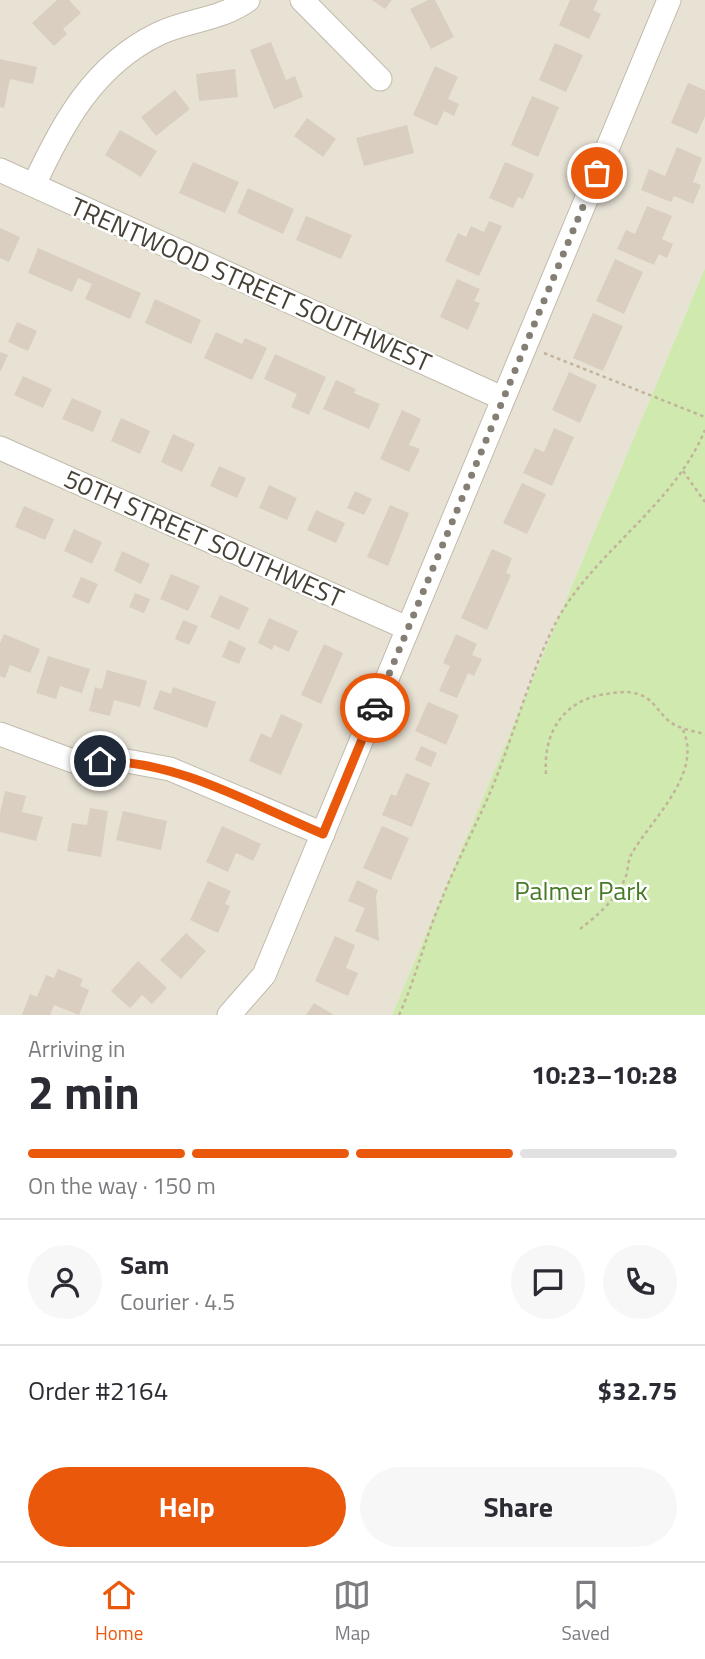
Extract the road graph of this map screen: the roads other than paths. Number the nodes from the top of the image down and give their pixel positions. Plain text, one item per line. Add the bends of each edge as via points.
1 (248, 0) edge
2 (302, 0) edge
3 (669, 0) edge
4 (380, 79) dead end
5 (0, 170) edge
6 (34, 186) junction
7 (502, 398) junction
8 (0, 448) edge
9 (407, 628) junction
10 (0, 734) edge
11 (323, 834) junction
12 (229, 1015) edge

1 - 6 street via 236,9 159,34 103,74 61,127
2 - 4 street
3 - 7 street
5 - 6 street, TRENTWOOD STREET SOUTHWEST
6 - 7 street, TRENTWOOD STREET SOUTHWEST
7 - 9 street
8 - 9 street, 50TH STREET SOUTHWEST
9 - 11 street
10 - 11 street via 73,761 127,761 170,769
11 - 12 street via 264,975

